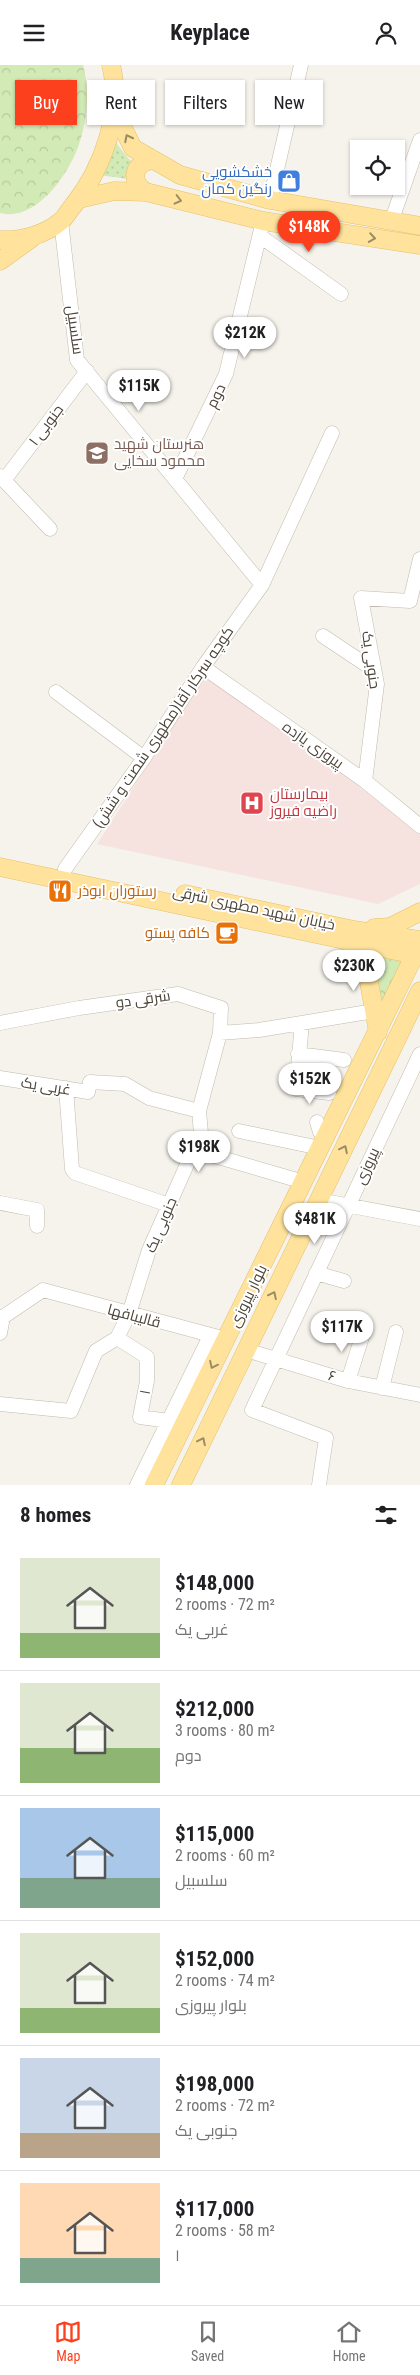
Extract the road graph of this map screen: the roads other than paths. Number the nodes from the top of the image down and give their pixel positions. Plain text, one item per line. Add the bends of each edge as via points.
1 (111, 65) edge
2 (301, 65) edge
3 (113, 80) edge
4 (110, 125) edge
5 (122, 125) edge
6 (420, 140) edge
7 (153, 160) junction
8 (146, 192) junction
9 (78, 199) junction
10 (270, 200) junction
11 (61, 221) junction
12 (391, 221) junction
13 (420, 226) edge
14 (262, 229) junction
15 (33, 237) junction
16 (0, 240) edge
17 (420, 245) edge
18 (0, 261) edge
19 (341, 294) dead end
20 (86, 371) junction
21 (332, 433) dead end
22 (1, 478) edge
23 (175, 479) junction
24 (50, 529) dead end
25 (420, 559) edge
26 (262, 585) junction
27 (323, 636) dead end
28 (202, 667) junction
29 (374, 670) junction
30 (56, 692) dead end
31 (144, 758) junction
32 (364, 781) junction
33 (420, 826) edge
34 (0, 855) edge
35 (0, 867) edge
36 (65, 869) junction
37 (420, 912) edge
38 (351, 936) junction
39 (419, 949) edge
40 (420, 991) edge
41 (374, 1011) junction
42 (420, 1011) edge
43 (0, 1023) edge
44 (302, 1023) junction
45 (221, 1028) junction
46 (376, 1035) junction
47 (396, 1040) junction
48 (298, 1054) junction
49 (420, 1054) edge
50 (344, 1060) dead end
51 (0, 1078) edge
52 (414, 1079) edge
53 (66, 1088) junction
54 (329, 1093) dead end
55 (199, 1111) junction
56 (239, 1131) dead end
57 (322, 1135) junction
58 (194, 1150) junction
59 (304, 1182) junction
60 (319, 1200) junction
61 (0, 1203) edge
62 (169, 1205) junction
63 (349, 1206) junction
64 (420, 1219) edge
65 (37, 1225) dead end
66 (316, 1273) junction
67 (344, 1281) dead end
68 (129, 1314) junction
69 (2, 1317) edge
70 (396, 1332) dead end
71 (0, 1333) edge
72 (363, 1334) dead end
73 (117, 1338) junction
74 (218, 1338) junction
75 (246, 1350) junction
76 (276, 1360) junction
77 (348, 1381) junction
78 (382, 1388) junction
79 (420, 1395) edge
80 (0, 1404) edge
81 (176, 1422) junction
82 (137, 1485) edge
83 (154, 1485) edge
84 (181, 1485) edge
85 (319, 1485) edge

1 - 3 main road
2 - 10 street
4 - 9 main road via 108,142 96,171
7 -> 5 main road via 133,148
6 - 12 street
7 - 8 main road via 145,161 134,173 139,188
7 - 10 main road via 180,175
8 - 9 main road via 114,191
8 -> 14 main road
9 - 11 main road
10 - 12 main road
11 - 15 main road
11 - 20 street, سلسبیل via 77,360
12 - 13 main road
14 -> 17 main road
14 - 19 street
14 - 23 street, دوم via 226,375
15 - 16 main road
15 - 18 main road
20 - 22 street, جنوبی ۱
20 - 23 street, سلسبیل
21 - 26 street, (مطهری شصت و شش)کوچه سرکار آقا
22 - 24 street
23 - 26 street, سلسبیل
25 - 29 street, جنوبی یک via 408,602 361,599
26 - 28 street, (مطهری شصت و شش)کوچه سرکار آقا
27 - 29 street
28 - 31 street, (مطهری شصت و شش)کوچه سرکار آقا
28 - 32 street, پیروزی یازده
29 - 32 street, جنوبی یک via 377,684
30 - 31 street
31 - 36 street, (مطهری شصت و شش)کوچه سرکار آقا
32 - 33 street, پیروزی یازده
34 - 36 main road, خیابان شهید مطهری شرقی
35 - 38 main road, خیابان شهید مطهری شرقی
36 - 38 main road, خیابان شهید مطهری شرقی
37 - 38 main road via 390,927
38 - 39 main road, خیابان شهید مطهری شرقی
38 - 41 main road via 363,958
39 - 46 main road, بلوار پیروزی
40 - 47 main road, بلوار پیروزی
41 - 44 street
41 - 46 main road
42 - 47 main road
43 - 45 street, شرقی دو via 178,994 221,1008
44 - 45 street
44 - 48 street
45 - 55 street, جنوبی یک
46 - 47 main road
46 - 57 main road, بلوار پیروزی
60 -> 47 main road, بلوار پیروزی
48 - 50 street
48 - 54 street via 296,1089
49 - 52 street, پیروزی
51 - 53 street, غربی یک
52 - 63 street, پیروزی
53 - 55 street, غربی یک via 88,1092 90,1082 125,1084 149,1098
53 - 62 street via 72,1169 75,1173
55 - 58 street, جنوبی یک via 201,1133
56 - 57 street
57 - 59 main road, بلوار پیروزی
58 - 59 street
58 - 62 street, جنوبی یک
59 - 74 main road, بلوار پیروزی
60 - 63 street
75 -> 60 main road, بلوار پیروزی
61 - 65 street via 37,1210
62 - 68 street, جنوبی یک via 149,1250
63 - 64 street
63 - 66 street, پیروزی
66 - 67 street
66 - 76 street, پیروزی
68 - 69 street, قالیبافها via 43,1290
68 - 73 street, جنوبی یک
68 - 74 street, قالیبافها
69 - 71 street
70 - 78 street
72 - 77 street
73 - 80 street via 96,1351 71,1411
73 - 81 street, ۱ via 147,1357 147,1381 140,1417
74 - 81 main road, بلوار پیروزی
75 - 76 street, ۶
84 -> 75 main road, بلوار پیروزی
76 - 77 street, ۶
76 - 85 street, پیروزی via 252,1410 326,1438
77 - 78 street, ۶
78 - 79 street, ۶
81 - 82 street
81 - 83 main road, بلوار پیروزی

